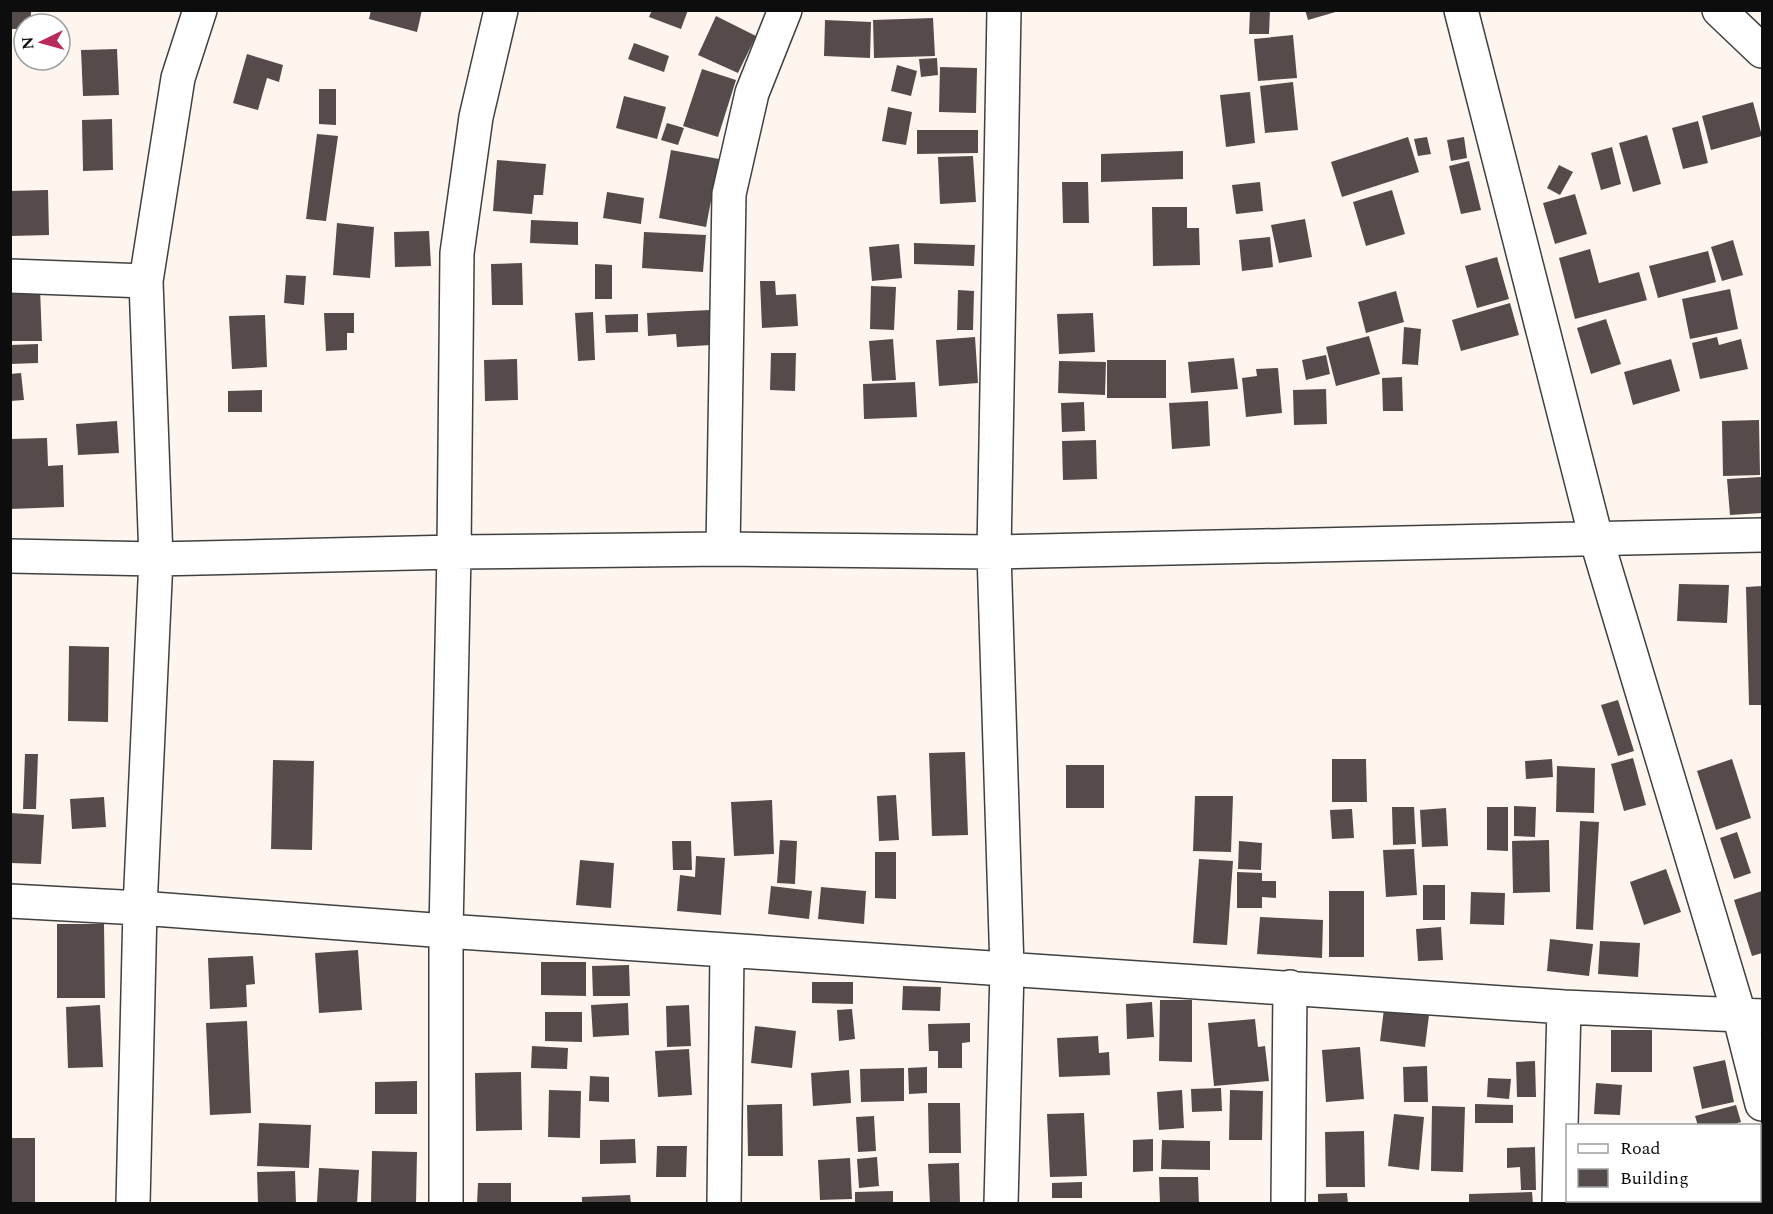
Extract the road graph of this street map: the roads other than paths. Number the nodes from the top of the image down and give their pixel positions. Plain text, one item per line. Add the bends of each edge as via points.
1 (200, 10) edge
2 (501, 10) edge
3 (785, 10) edge
4 (1004, 10) edge
5 (1461, 10) edge
6 (1719, 10) edge
7 (1762, 51) edge
8 (10, 276) edge
9 (146, 281) junction
10 (1762, 535) edge
11 (1596, 538) junction
12 (723, 549) junction
13 (454, 552) junction
14 (994, 552) junction
15 (10, 556) edge
16 (156, 559) junction
17 (10, 901) edge
18 (140, 908) junction
19 (446, 931) junction
20 (727, 951) junction
21 (1007, 969) junction
22 (1290, 987) junction
23 (1564, 1007) junction
24 (1751, 1015) edge
25 (1762, 1104) edge
26 (133, 1203) edge
27 (446, 1203) edge
28 (724, 1203) edge
29 (1001, 1203) edge
30 (1288, 1203) edge
31 (1559, 1203) edge

1 - 9 street via 178,78
2 - 13 street via 476,117 457,253
3 - 12 street via 752,93 729,194
4 - 14 street
5 - 11 street
6 - 7 street
8 - 9 street
9 - 16 street
10 - 11 street
11 - 14 street
11 - 24 street
12 - 13 street
12 - 14 street
13 - 16 street
13 - 19 street
14 - 21 street
15 - 16 street
16 - 18 street
17 - 18 street
18 - 19 street
18 - 26 street
19 - 20 street
19 - 27 street
20 - 21 street
20 - 28 street
21 - 22 street
21 - 29 street
22 - 23 street
22 - 30 street
23 - 24 street
23 - 31 street
24 - 25 street

